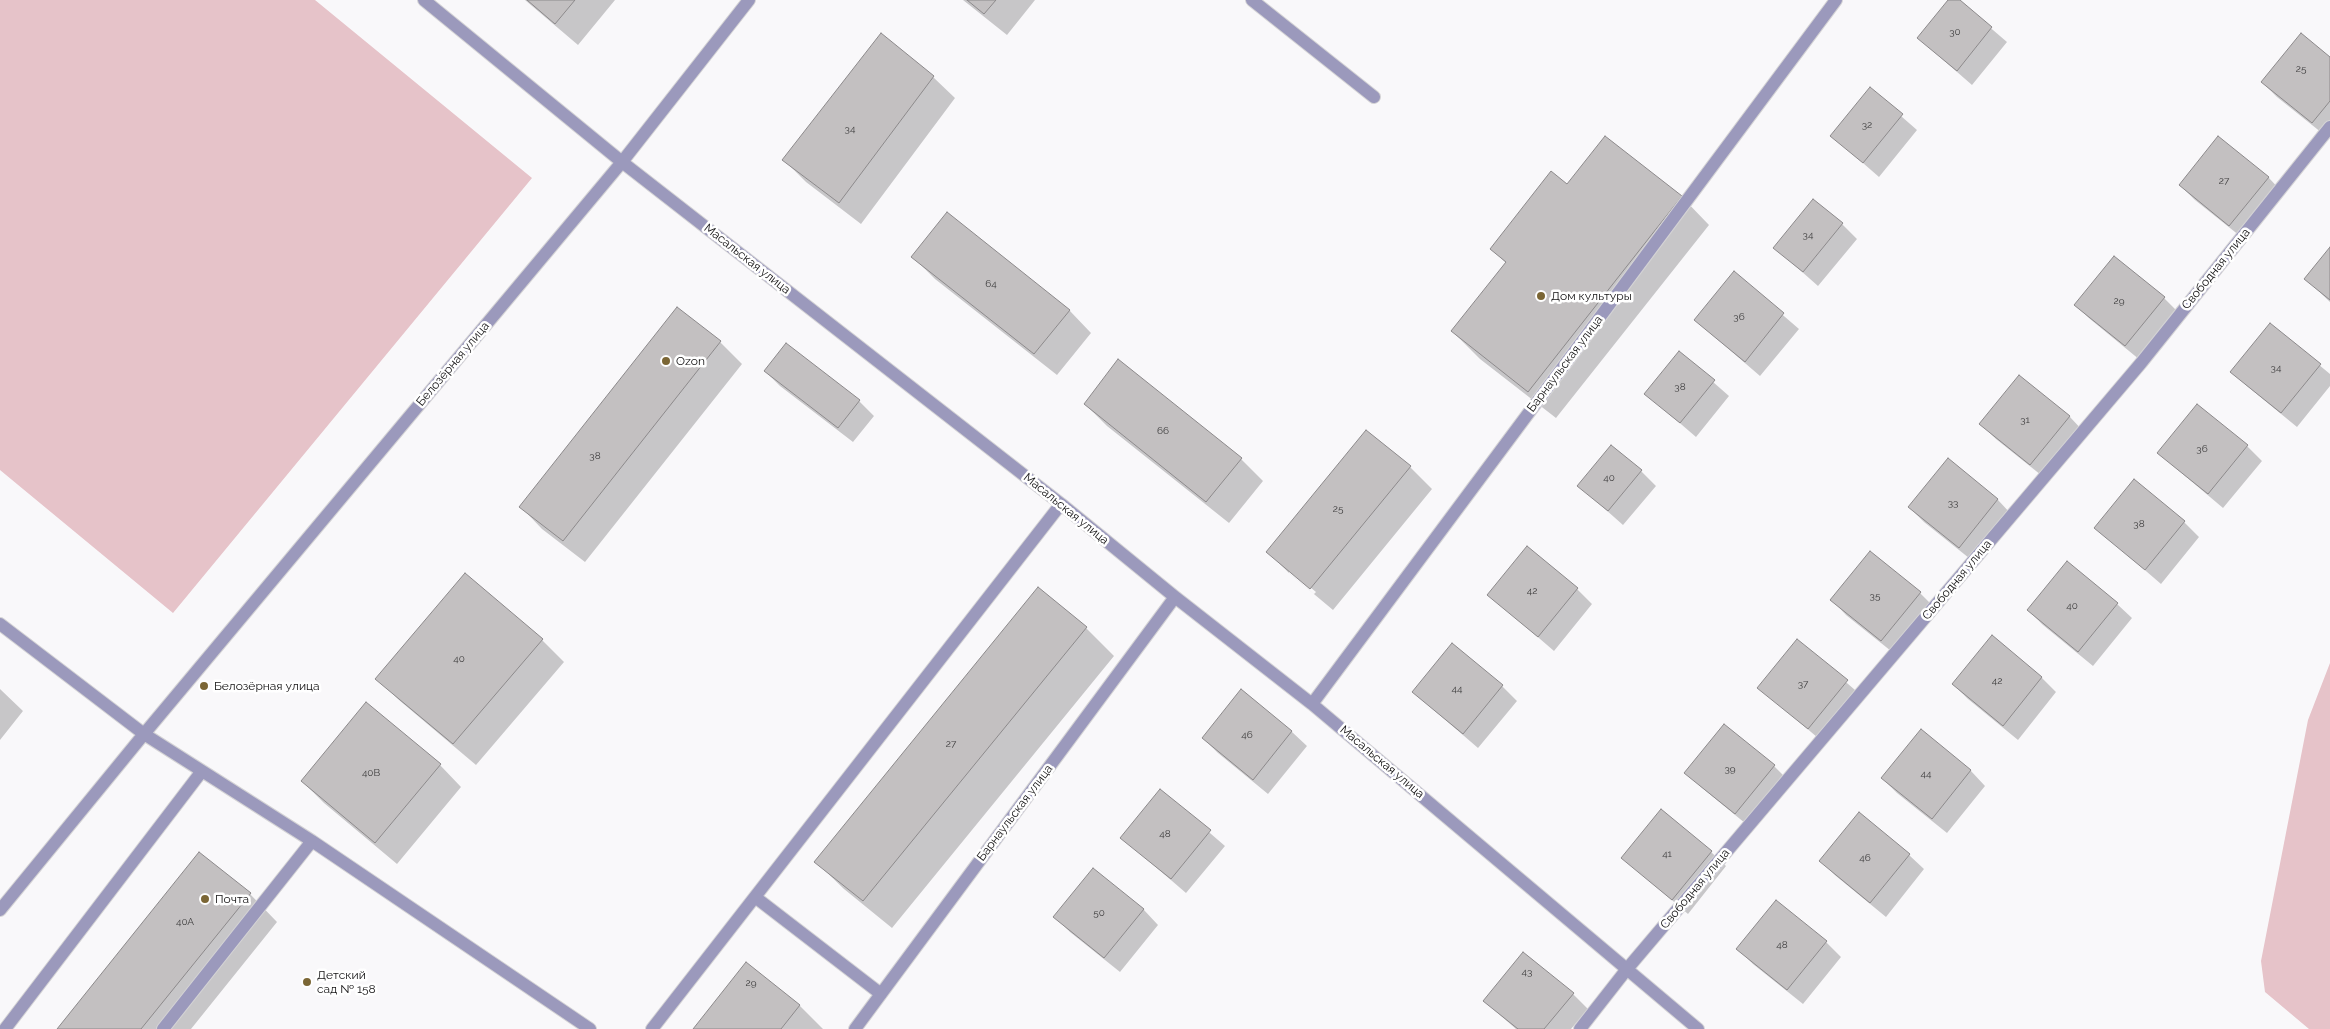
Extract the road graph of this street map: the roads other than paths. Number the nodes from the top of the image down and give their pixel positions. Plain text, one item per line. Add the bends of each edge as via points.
1 (424, 0) edge
2 (749, 0) edge
3 (1252, 0) edge
4 (1836, 0) edge
5 (1374, 97) dead end
6 (2330, 127) edge
7 (622, 162) junction
8 (1061, 504) junction
9 (1175, 597) junction
10 (0, 624) edge
11 (1312, 704) junction
12 (144, 734) junction
13 (202, 771) junction
14 (312, 841) junction
15 (755, 897) junction
16 (0, 910) edge
17 (1627, 969) junction
18 (881, 994) junction
19 (5, 1029) edge
20 (163, 1029) edge
21 (590, 1029) edge
22 (652, 1029) edge
23 (855, 1029) edge
24 (1580, 1029) edge
25 (1698, 1029) edge

1 - 7 street, Масальская улица
2 - 7 street, Белозёрная улица
3 - 5 street
4 - 11 street, Барнаульская улица
6 - 17 street, Свободная улица via 2141,363
7 - 8 street, Масальская улица
7 - 12 street, Белозёрная улица
8 - 9 street, Масальская улица
8 - 15 street
9 - 11 street, Масальская улица
9 - 18 street, Барнаульская улица
10 - 12 street
11 - 17 street, Масальская улица
12 - 13 street
12 - 16 street, Белозёрная улица
13 - 14 street
13 - 19 street
14 - 20 street
14 - 21 street
15 - 18 street
15 - 22 street
17 - 24 street, Свободная улица
17 - 25 street, Масальская улица
18 - 23 street, Барнаульская улица

